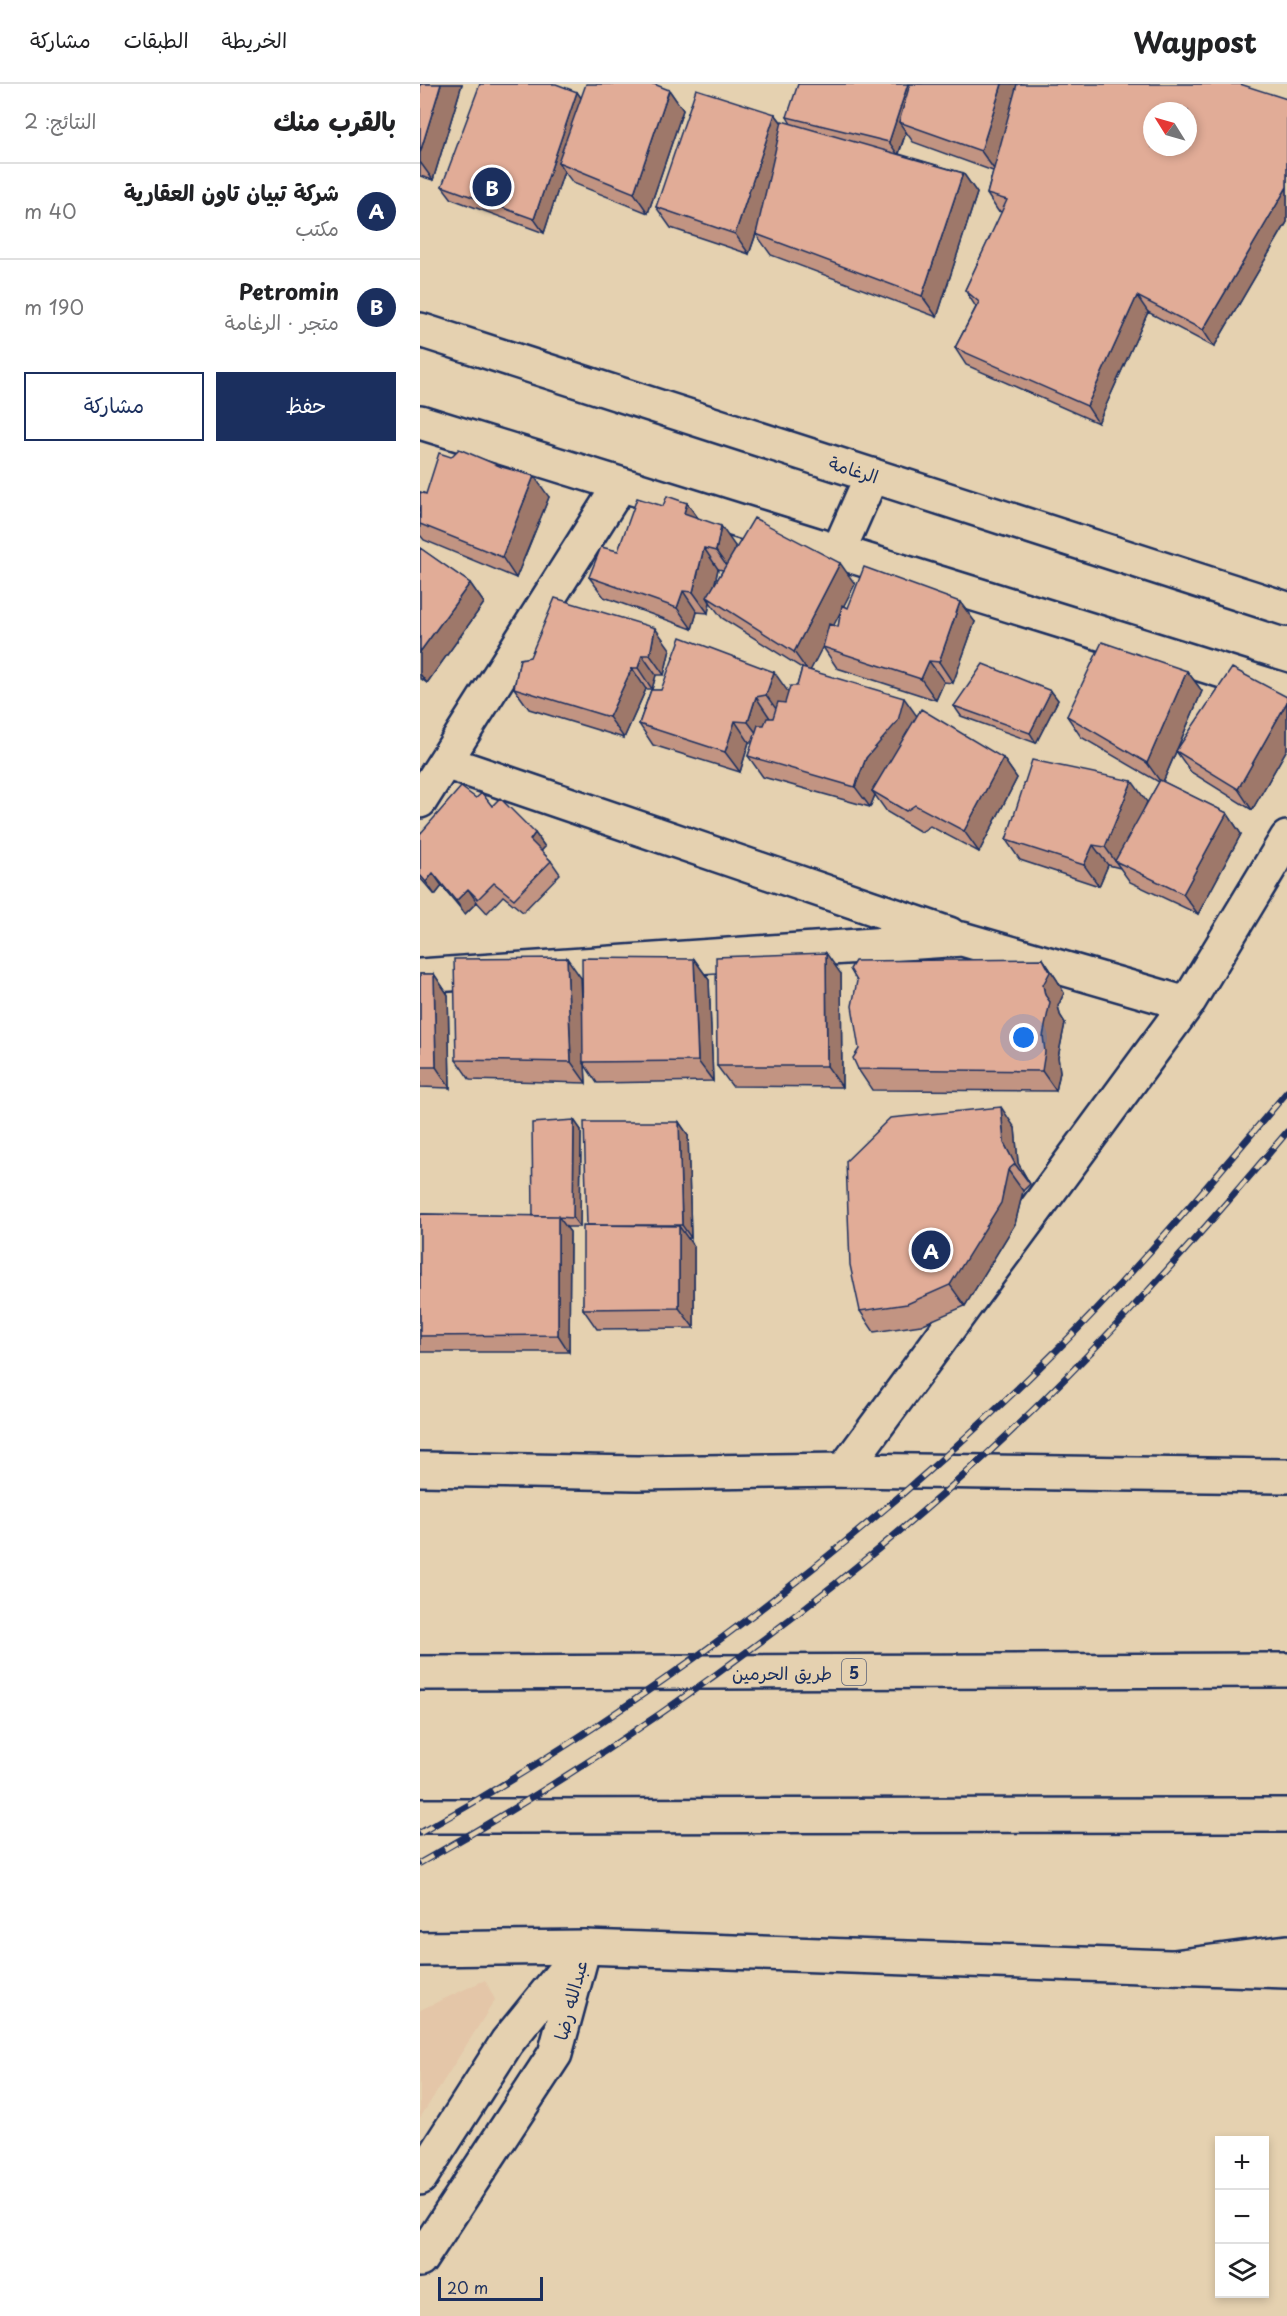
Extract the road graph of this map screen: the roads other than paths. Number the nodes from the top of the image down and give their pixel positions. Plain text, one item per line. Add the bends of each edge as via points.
1 (1245, 84) edge
2 (1287, 97) edge
3 (420, 330) edge
4 (420, 422) edge
5 (872, 475) junction
6 (620, 485) junction
7 (838, 552) junction
8 (1287, 609) edge
9 (1287, 691) edge
10 (445, 762) junction
11 (420, 801) edge
12 (1287, 838) edge
13 (968, 941) junction
14 (420, 976) edge
15 (1187, 1004) junction
16 (420, 1469) edge
17 (844, 1470) junction
18 (1287, 1476) edge
19 (1287, 1670) edge
20 (420, 1673) edge
21 (1287, 1815) edge
22 (420, 1816) edge
23 (584, 1947) junction
24 (420, 1949) edge
25 (1287, 1952) edge
26 (1174, 1967) junction
27 (1287, 1971) edge
28 (420, 2178) edge
29 (420, 2260) edge

1 - 2 main road
3 - 5 main road, الرغامة
4 - 6 main road
5 - 7 main road
5 - 8 main road, الرغامة
6 - 7 main road
6 - 10 main road
7 - 9 main road
10 - 11 main road
10 - 13 main road
12 - 15 main road
13 - 14 main road
13 - 15 main road
15 - 17 main road
16 - 17 main road via 637,1473
17 - 18 main road
19 - 20 main road, طريق الحرمين / 5
21 - 22 main road
23 - 24 main road
23 - 26 main road
23 - 28 main road, عبدالله رضا via 507,2042
23 - 29 main road, عبدالله رضا via 555,2054
25 - 26 main road
26 - 27 main road

